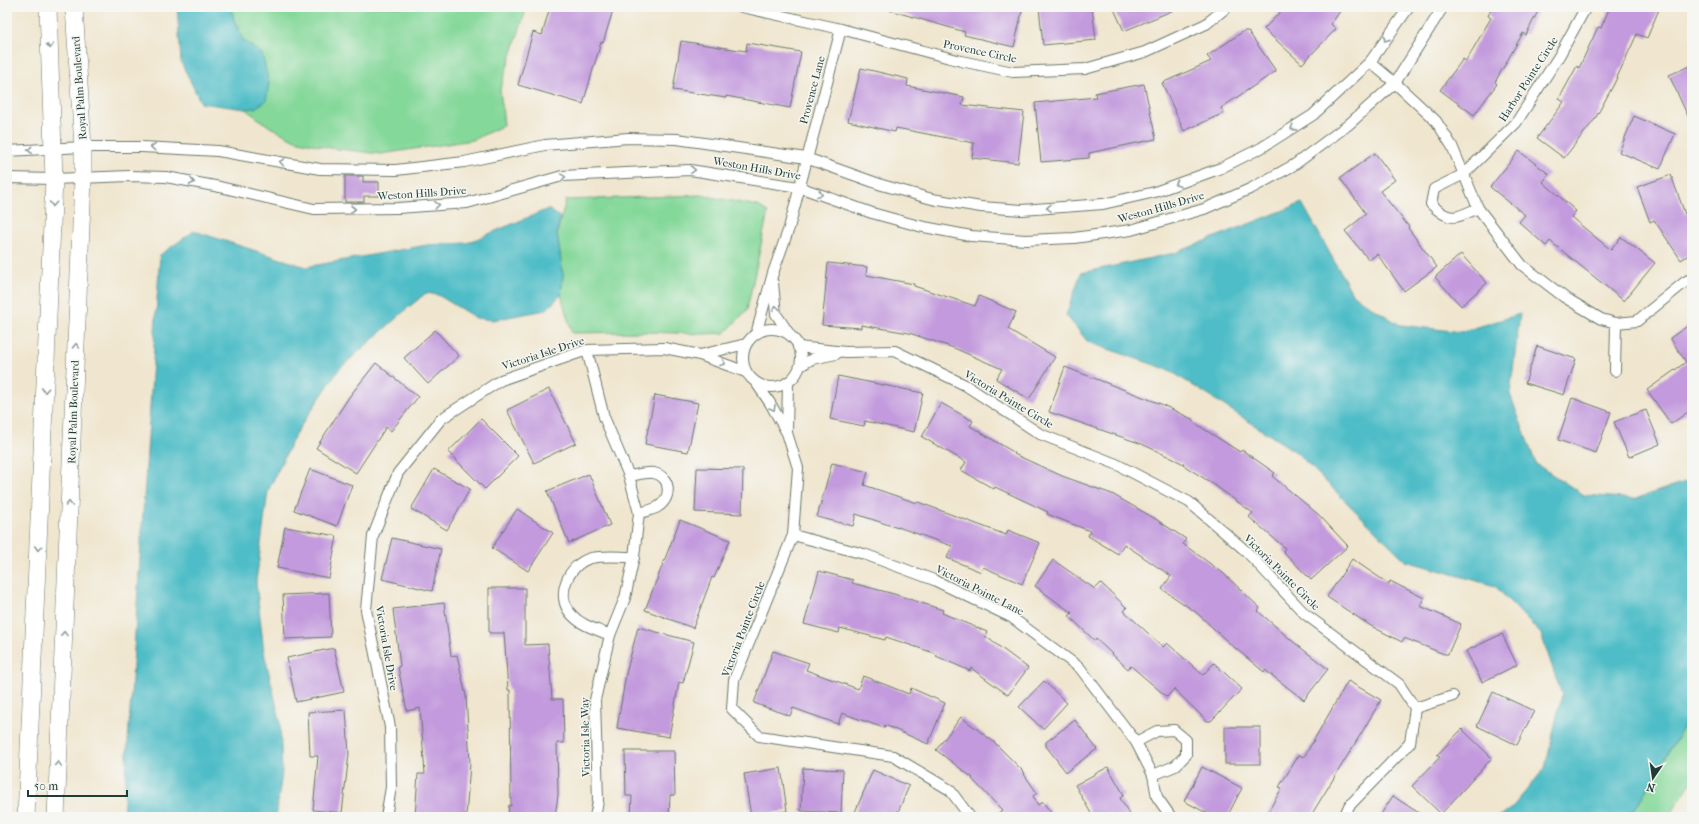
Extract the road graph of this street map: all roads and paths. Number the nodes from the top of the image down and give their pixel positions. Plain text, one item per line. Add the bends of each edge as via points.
1 (48, 7) edge
2 (74, 7) edge
3 (742, 7) edge
4 (1227, 7) edge
5 (1409, 7) edge
6 (1443, 7) edge
7 (1586, 7) edge
8 (841, 29) junction
9 (1370, 62) junction
10 (1395, 83) junction
11 (83, 147) junction
12 (53, 148) junction
13 (7, 151) edge
14 (806, 158) junction
15 (1464, 174) junction
16 (7, 178) edge
17 (54, 179) junction
18 (83, 179) junction
19 (799, 187) junction
20 (1478, 208) junction
21 (773, 273) junction
22 (1692, 278) edge
23 (1616, 323) junction
24 (756, 334) junction
25 (792, 338) junction
26 (746, 344) junction
27 (798, 347) junction
28 (587, 350) junction
29 (846, 352) junction
30 (700, 355) junction
31 (800, 366) junction
32 (1615, 370) dead end
33 (746, 372) junction
34 (788, 382) junction
35 (757, 384) junction
36 (787, 434) junction
37 (629, 476) junction
38 (639, 513) junction
39 (793, 534) junction
40 (634, 557) junction
41 (610, 635) junction
42 (1453, 696) dead end
43 (1415, 708) junction
44 (1136, 742) junction
45 (1153, 775) junction
46 (26, 817) edge
47 (56, 817) edge
48 (386, 817) edge
49 (595, 817) edge
50 (970, 817) edge
51 (1171, 817) edge
52 (1344, 817) edge

1 -> 12 main road
2 - 11 main road, Royal Palm Boulevard
3 - 8 street, Provence Circle
4 - 8 street, Provence Circle via 1206,24 1146,52 1085,69 1013,72
5 -> 9 street, Weston Hills Drive
6 - 10 street, Weston Hills Drive
7 - 15 street, Harbor Pointe Circle via 1559,56 1516,123
8 - 14 street, Provence Lane
9 - 10 street
9 -> 14 street, Weston Hills Drive via 1313,115 1261,148 1221,168 1155,192 1103,204 1022,210 981,207 932,199 882,185
10 - 15 street via 1436,121 1452,146
19 -> 10 street, Weston Hills Drive via 872,213 918,226 971,236 1026,240 1074,238 1131,230 1204,208 1252,188 1294,165 1348,125
11 - 12 street, Weston Hills Drive
14 -> 11 street, Weston Hills Drive via 677,139 628,138 545,145 464,162 396,170 320,168 218,150
11 - 18 main road, Royal Palm Boulevard
12 -> 13 street, Weston Hills Drive
12 - 17 main road
14 - 19 street, Provence Lane
15 - 20 street
15 - 20 street, Harbor Pointe Circle via 1434,189 1431,204 1441,214 1456,218
16 - 17 street, Weston Hills Drive
17 - 18 street, Weston Hills Drive
17 -> 46 main road
18 -> 19 street, Weston Hills Drive via 166,177 314,209 398,208 467,203 562,176 690,170
47 -> 18 main road, Royal Palm Boulevard
19 - 21 street, Provence Lane via 789,228
20 - 23 street via 1522,265 1564,297 1601,319
21 - 24 street, Provence Lane
25 -> 21 street via 776,314
22 - 23 street via 1636,321
23 - 32 street
24 - 25 street via 770,329 783,332
24 - 26 street
25 - 27 street
26 - 30 street, Victoria Isle Drive
26 - 33 street via 742,358
27 - 29 street, Victoria Pointe Circle
27 - 31 street
28 - 30 street, Victoria Isle Drive via 664,348
28 - 37 street, Victoria Isle Way via 604,417
28 - 48 street, Victoria Isle Drive via 501,380 474,397 441,419 398,474 373,536 366,610 390,727 391,787
29 - 31 street, Victoria Pointe Circle via 812,359
29 - 43 street, Victoria Pointe Circle via 895,351 965,384 1040,434 1116,464 1189,502 1247,552 1305,614 1399,684
30 -> 33 street, Victoria Isle Drive
31 - 34 street
33 - 35 street
34 - 35 street via 777,387
34 - 36 street, Victoria Pointe Circle
35 -> 36 street, Victoria Pointe Circle
36 - 39 street, Victoria Pointe Circle via 798,468
37 - 38 street, Victoria Isle Way
37 - 38 street via 654,474 663,478 668,485 665,501 657,508
38 - 40 street, Victoria Isle Way
39 - 44 street, Victoria Pointe Lane via 864,554 934,580 1011,617 1080,668
39 - 50 street, Victoria Pointe Circle via 734,680 732,709 759,736 893,756 950,790
40 - 41 street, Victoria Isle Way via 625,598
40 - 41 street via 606,556 589,559 576,566 567,576 565,602 570,614 580,624
41 - 49 street, Victoria Isle Way via 595,700 598,801
42 - 43 street
43 - 52 street via 1410,743 1349,806
44 - 45 street, Victoria Pointe Lane
44 - 45 street via 1157,731 1174,730 1186,740 1186,755 1175,766
45 - 51 street, Victoria Pointe Lane via 1157,797

